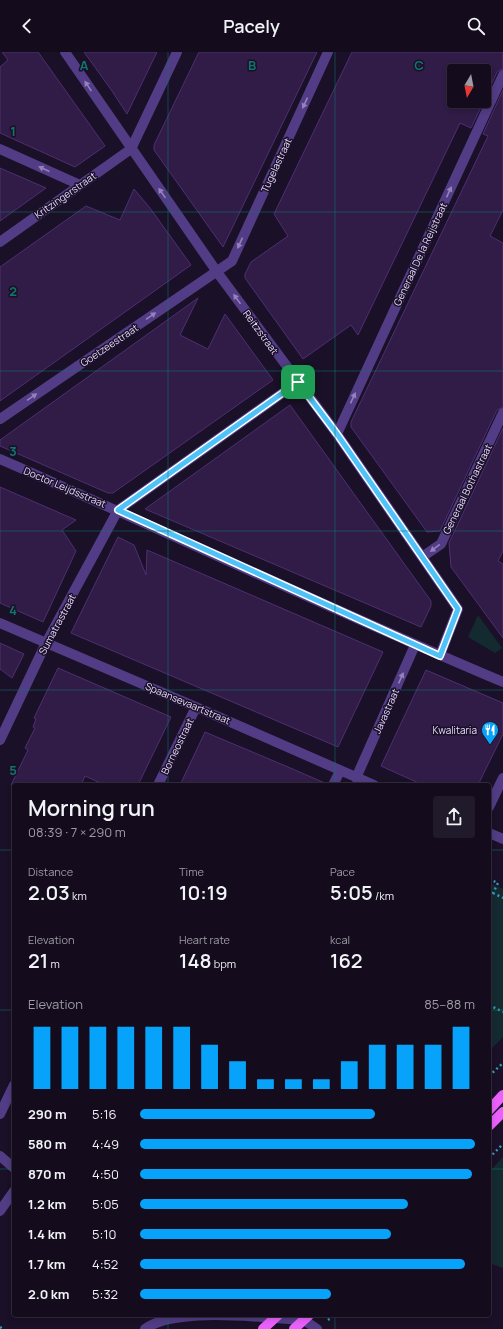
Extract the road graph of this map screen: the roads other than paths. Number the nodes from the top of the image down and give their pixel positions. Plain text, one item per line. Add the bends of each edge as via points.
1 (65, 52) edge
2 (177, 52) edge
3 (328, 52) edge
4 (503, 75) edge
5 (131, 149) junction
6 (0, 150) edge
7 (80, 185) junction
8 (0, 242) edge
9 (217, 272) junction
10 (298, 382) junction
11 (503, 413) edge
12 (0, 419) edge
13 (337, 434) junction
14 (0, 459) edge
15 (118, 510) junction
16 (422, 557) junction
17 (0, 623) edge
18 (46, 643) junction
19 (415, 645) junction
20 (440, 656) junction
21 (503, 682) edge
22 (196, 707) junction
23 (0, 740) edge
24 (340, 771) junction
25 (356, 778) junction
26 (503, 778) edge
27 (159, 783) edge
28 (334, 783) edge
29 (369, 783) edge
30 (491, 803) edge
31 (491, 834) edge
32 (503, 839) edge
33 (12, 1089) edge
34 (503, 1095) edge
35 (491, 1108) edge
36 (503, 1112) edge
37 (0, 1114) edge
38 (491, 1124) edge
39 (0, 1156) edge
40 (12, 1166) edge
41 (12, 1194) edge
42 (0, 1211) edge
43 (193, 1317) edge
44 (277, 1317) edge
45 (305, 1317) edge
46 (155, 1319) edge
47 (145, 1329) edge
48 (263, 1329) edge
49 (294, 1329) edge
50 (317, 1329) edge

5 -> 1 street, Reitzstraat
2 - 5 street
3 -> 9 street, Tugelastraat via 232,261
13 -> 4 street, Generaal De la Reijstraat
5 - 7 street, Kritzingerstraat
9 -> 5 street, Reitzstraat
7 -> 6 street
7 - 8 street, Kritzingerstraat
10 -> 9 street, Reitzstraat
12 -> 9 street, Goetzeestraat
10 - 13 street, Reitzstraat
10 - 15 street
11 -> 16 street, Generaal Bothastraat via 440,544
13 - 16 street, Reitzstraat
14 - 15 street, Doctor Leijdsstraat
15 - 18 street, Sumatrastraat
15 - 19 street, Doctor Leijdsstraat
16 - 20 street, Reitzstraat via 458,609
17 - 18 street, Spaansevaartstraat
18 - 22 street, Spaansevaartstraat
18 - 23 street, Sumatrastraat
19 - 20 street, Doctor Leijdsstraat
25 -> 19 street, Javastraat
20 - 21 street, Doctor Leijdsstraat
22 - 24 street, Spaansevaartstraat
22 - 27 street, Borneostraat
24 - 25 street, Spaansevaartstraat
24 - 28 street
25 - 29 street, Spaansevaartstraat
26 - 30 street
31 - 32 street
33 - 37 street
34 - 35 main road
36 - 38 main road
39 - 40 street
41 - 42 street
43 - 46 street
44 - 45 street
44 - 48 main road
45 - 49 main road
45 - 50 street
46 - 47 street

